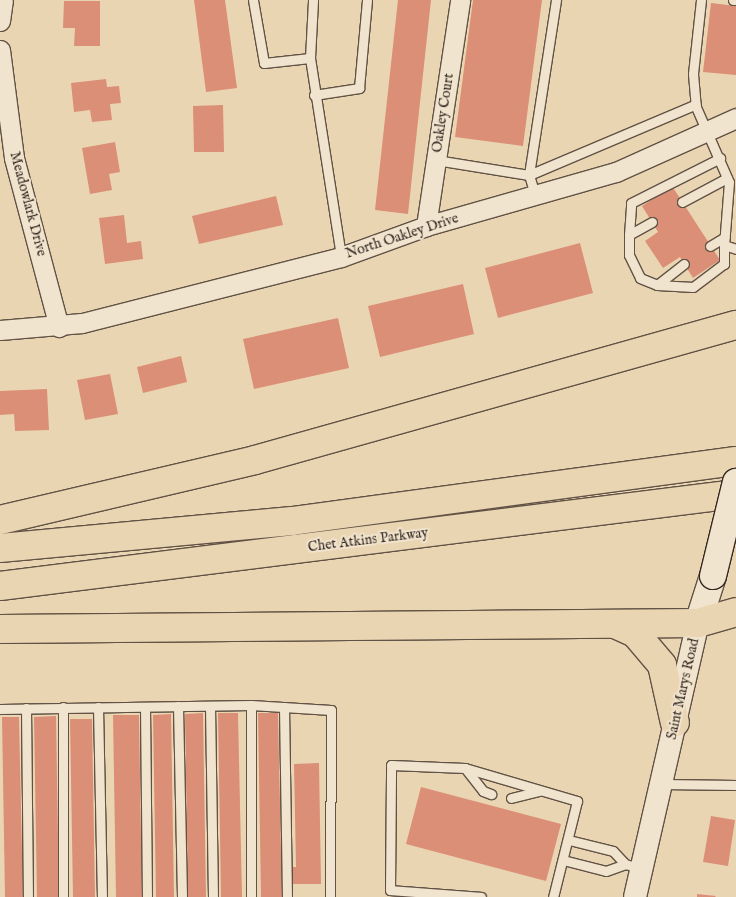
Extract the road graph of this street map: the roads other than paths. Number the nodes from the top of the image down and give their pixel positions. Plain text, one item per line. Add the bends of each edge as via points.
1 (3, 0) edge
2 (253, 0) edge
3 (313, 0) edge
4 (367, 0) edge
5 (460, 0) edge
6 (556, 0) edge
7 (701, 0) edge
8 (0, 21) edge
9 (0, 50) edge
10 (310, 58) junction
11 (314, 95) junction
12 (696, 104) junction
13 (736, 118) edge
14 (708, 130) junction
15 (720, 158) junction
16 (436, 160) junction
17 (529, 175) junction
18 (731, 180) edge
19 (535, 195) junction
20 (682, 202) dead end
21 (652, 222) dead end
22 (426, 226) junction
23 (629, 234) junction
24 (725, 241) junction
25 (710, 246) dead end
26 (736, 249) edge
27 (340, 257) junction
28 (684, 264) dead end
29 (656, 285) junction
30 (736, 325) edge
31 (59, 328) junction
32 (0, 330) edge
33 (736, 461) edge
34 (736, 482) edge
35 (736, 494) edge
36 (0, 520) edge
37 (0, 548) edge
38 (0, 586) edge
39 (736, 612) edge
40 (698, 623) junction
41 (617, 625) junction
42 (0, 629) edge
43 (251, 705) junction
44 (145, 706) junction
45 (178, 706) junction
46 (210, 706) junction
47 (98, 707) junction
48 (284, 707) junction
49 (26, 708) junction
50 (63, 708) junction
51 (0, 709) edge
52 (675, 723) junction
53 (465, 768) junction
54 (662, 784) junction
55 (736, 785) edge
56 (541, 790) junction
57 (491, 794) dead end
58 (511, 798) dead end
59 (569, 840) junction
60 (563, 860) junction
61 (633, 867) junction
62 (390, 894) edge
63 (28, 897) edge
64 (63, 897) edge
65 (102, 897) edge
66 (147, 897) edge
67 (182, 897) edge
68 (213, 897) edge
69 (250, 897) edge
70 (287, 897) edge
71 (330, 897) edge
72 (481, 897) edge
73 (553, 897) edge
74 (635, 897) edge

1 - 8 street
2 - 10 lane via 264,62
3 - 10 lane
4 - 11 lane via 359,88
5 - 16 street, Oakley Court
6 - 17 lane
7 - 12 lane via 694,50
9 - 31 street, Meadowlark Drive via 14,158
10 - 11 lane
11 - 27 lane
12 - 14 lane
12 - 17 lane
13 - 14 street, North Oakley Drive
14 - 15 lane
14 - 19 street, North Oakley Drive via 616,172
15 - 18 lane
15 - 23 lane via 631,203
16 - 17 lane
16 - 22 street, Oakley Court
17 - 19 lane
18 - 20 lane
18 - 24 lane
19 - 22 street, North Oakley Drive
21 - 23 lane
22 - 27 street, North Oakley Drive
23 - 29 lane via 633,267 640,278
24 - 25 lane
24 - 26 lane
24 - 29 lane via 724,264 693,287
27 - 31 street, North Oakley Drive
28 - 29 lane
30 - 36 highway via 255,460
31 - 32 street, North Oakley Drive
33 - 37 highway, Chet Atkins Parkway via 292,521
34 - 40 main road, Saint Marys Road, bridge
35 - 38 highway, Chet Atkins Parkway
39 - 40 highway
40 - 41 highway
40 - 52 street, Saint Marys Road
41 - 42 highway
41 - 52 highway via 635,633 662,665
43 - 46 lane
43 - 48 lane
43 - 69 lane
44 - 45 lane
44 - 47 lane
44 - 66 lane
45 - 46 lane
45 - 67 lane
46 - 68 lane
47 - 50 lane
47 - 65 lane
48 - 70 lane
48 - 71 lane via 331,710
49 - 50 lane
49 - 51 lane
49 - 63 lane
50 - 64 lane
52 - 54 street, Saint Marys Road
53 - 56 lane
53 - 57 lane via 483,791
53 - 62 lane via 390,765
54 - 55 lane
54 - 61 street, Saint Marys Road
56 - 58 lane
56 - 59 lane via 577,802
59 - 60 lane
59 - 61 lane via 613,851
60 - 61 lane via 606,871
60 - 73 lane
61 - 74 street, Saint Marys Road
62 - 72 lane

